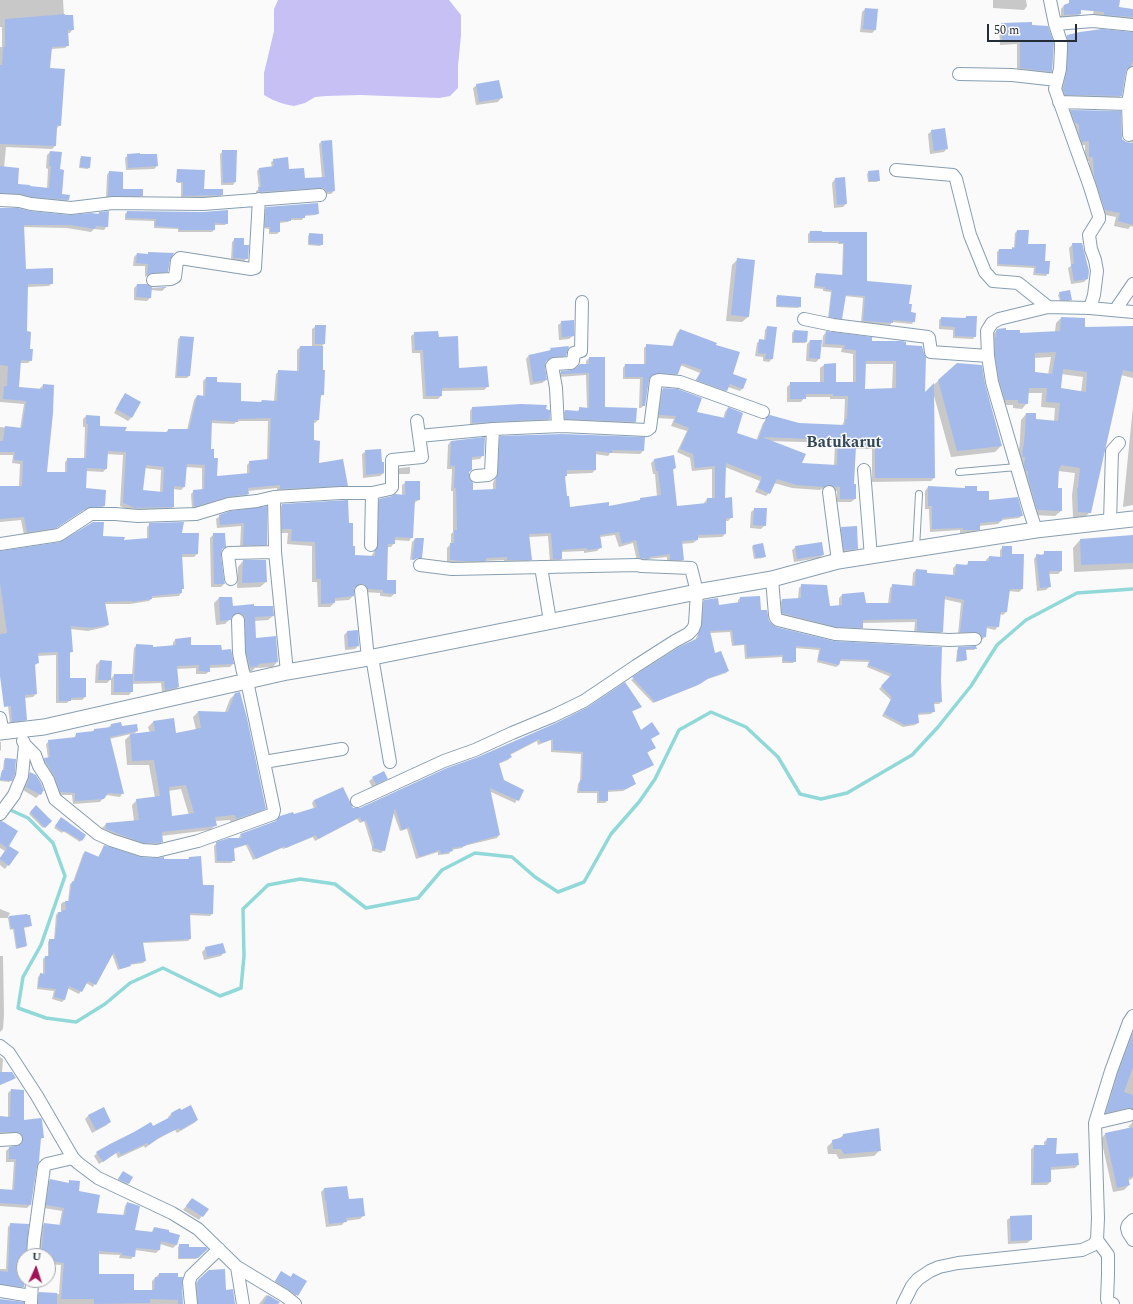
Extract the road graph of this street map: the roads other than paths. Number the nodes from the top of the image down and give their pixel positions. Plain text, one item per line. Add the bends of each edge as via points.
1 (1050, 0) edge
2 (1055, 24) junction
3 (1133, 25) edge
4 (1133, 73) edge
5 (958, 74) dead end
6 (1057, 80) junction
7 (1059, 102) junction
8 (1128, 104) junction
9 (1129, 135) dead end
10 (896, 170) dead end
11 (320, 195) dead end
12 (259, 199) junction
13 (0, 200) edge
14 (153, 280) dead end
15 (1133, 284) edge
16 (582, 302) dead end
17 (1048, 307) junction
18 (1090, 308) junction
19 (1116, 309) junction
20 (1133, 312) edge
21 (804, 319) dead end
22 (988, 356) junction
23 (762, 412) dead end
24 (417, 420) dead end
25 (558, 426) junction
26 (493, 429) junction
27 (419, 436) junction
28 (1118, 442) dead end
29 (1017, 467) junction
30 (864, 470) dead end
31 (959, 472) dead end
32 (476, 476) dead end
33 (829, 492) dead end
34 (372, 493) junction
35 (919, 494) dead end
36 (274, 497) junction
37 (1133, 519) edge
38 (1110, 522) junction
39 (1036, 530) junction
40 (0, 544) edge
41 (371, 545) dead end
42 (916, 550) junction
43 (275, 552) junction
44 (871, 556) junction
45 (838, 561) junction
46 (420, 565) dead end
47 (541, 567) junction
48 (772, 578) junction
49 (231, 579) dead end
50 (361, 591) dead end
51 (697, 592) junction
52 (238, 620) dead end
53 (550, 621) junction
54 (975, 640) dead end
55 (370, 658) junction
56 (287, 672) junction
57 (247, 681) junction
58 (1, 727) edge
59 (19, 730) junction
60 (25, 745) junction
61 (342, 749) dead end
62 (264, 762) junction
63 (390, 762) dead end
64 (357, 800) dead end
65 (0, 814) edge
66 (1133, 1016) edge
67 (0, 1046) edge
68 (1129, 1115) dead end
69 (1095, 1123) junction
70 (16, 1139) dead end
71 (0, 1140) edge
72 (73, 1158) junction
73 (1133, 1220) edge
74 (1133, 1240) edge
75 (1099, 1244) junction
76 (34, 1248) edge
77 (219, 1250) junction
78 (237, 1267) junction
79 (32, 1288) edge
80 (0, 1291) edge
81 (31, 1300) edge
82 (903, 1303) edge
83 (191, 1304) edge
84 (243, 1304) edge
85 (295, 1304) edge
86 (1113, 1304) edge

1 - 2 street
2 - 3 street via 1093,21
2 - 6 street via 1061,42
4 - 8 street
5 - 6 street via 1012,75
6 - 7 street via 1055,89
7 - 8 street
7 - 18 street via 1099,216 1089,235 1097,271
8 - 9 street
10 - 17 street via 953,175 970,236 985,272 993,281 1018,283
11 - 12 street
12 - 13 street via 203,204 113,203 71,208
12 - 14 street via 256,268 180,258 177,261 175,277
15 - 19 street
16 - 25 street via 581,351 574,353 571,363 552,366 557,391
17 - 18 street
17 - 22 street via 995,321 987,331
18 - 19 street
19 - 20 street
21 - 22 street via 928,337 931,352
22 - 29 street via 992,382
23 - 25 street via 680,382 659,380 656,381 649,430
24 - 27 street
25 - 26 street
26 - 27 street
26 - 32 street via 491,473
27 - 34 street via 422,457 393,459 391,488
28 - 38 street via 1112,451
29 - 31 lane
29 - 39 street
30 - 44 street
33 - 45 street
34 - 36 street
34 - 41 street
35 - 42 lane
36 - 40 street via 229,504 196,514 91,514 59,535
36 - 43 street
37 - 38 street
38 - 39 street
39 - 42 street
42 - 44 street
43 - 49 street via 228,554
43 - 56 street
44 - 45 street
45 - 48 street
46 - 47 street via 452,568
47 - 51 street via 638,564 691,568
47 - 53 street
48 - 51 street
48 - 54 street via 775,615 778,620 835,634
50 - 55 street
51 - 53 street
51 - 64 street via 695,624 688,634 584,701
52 - 57 street via 239,653
53 - 55 street
55 - 56 street
55 - 63 street
56 - 57 street
57 - 59 street via 44,727
57 - 62 street
58 - 59 street
59 - 60 street
60 - 62 street via 35,755 55,800 98,834 142,850 157,851 198,841 273,814
60 - 65 street via 22,776 14,795
61 - 62 street
66 - 69 street via 1111,1071
67 - 72 street via 9,1053
68 - 69 street
69 - 75 street
70 - 71 street
72 - 76 street via 44,1167
72 - 77 street via 98,1178 198,1229
73 - 74 street via 1127,1228
75 - 82 street via 1082,1250 939,1267 918,1279
75 - 86 street via 1108,1255 1106,1292 1108,1302
77 - 78 street
77 - 83 street via 191,1276
78 - 84 street
78 - 85 street
79 - 81 street
80 - 81 street

